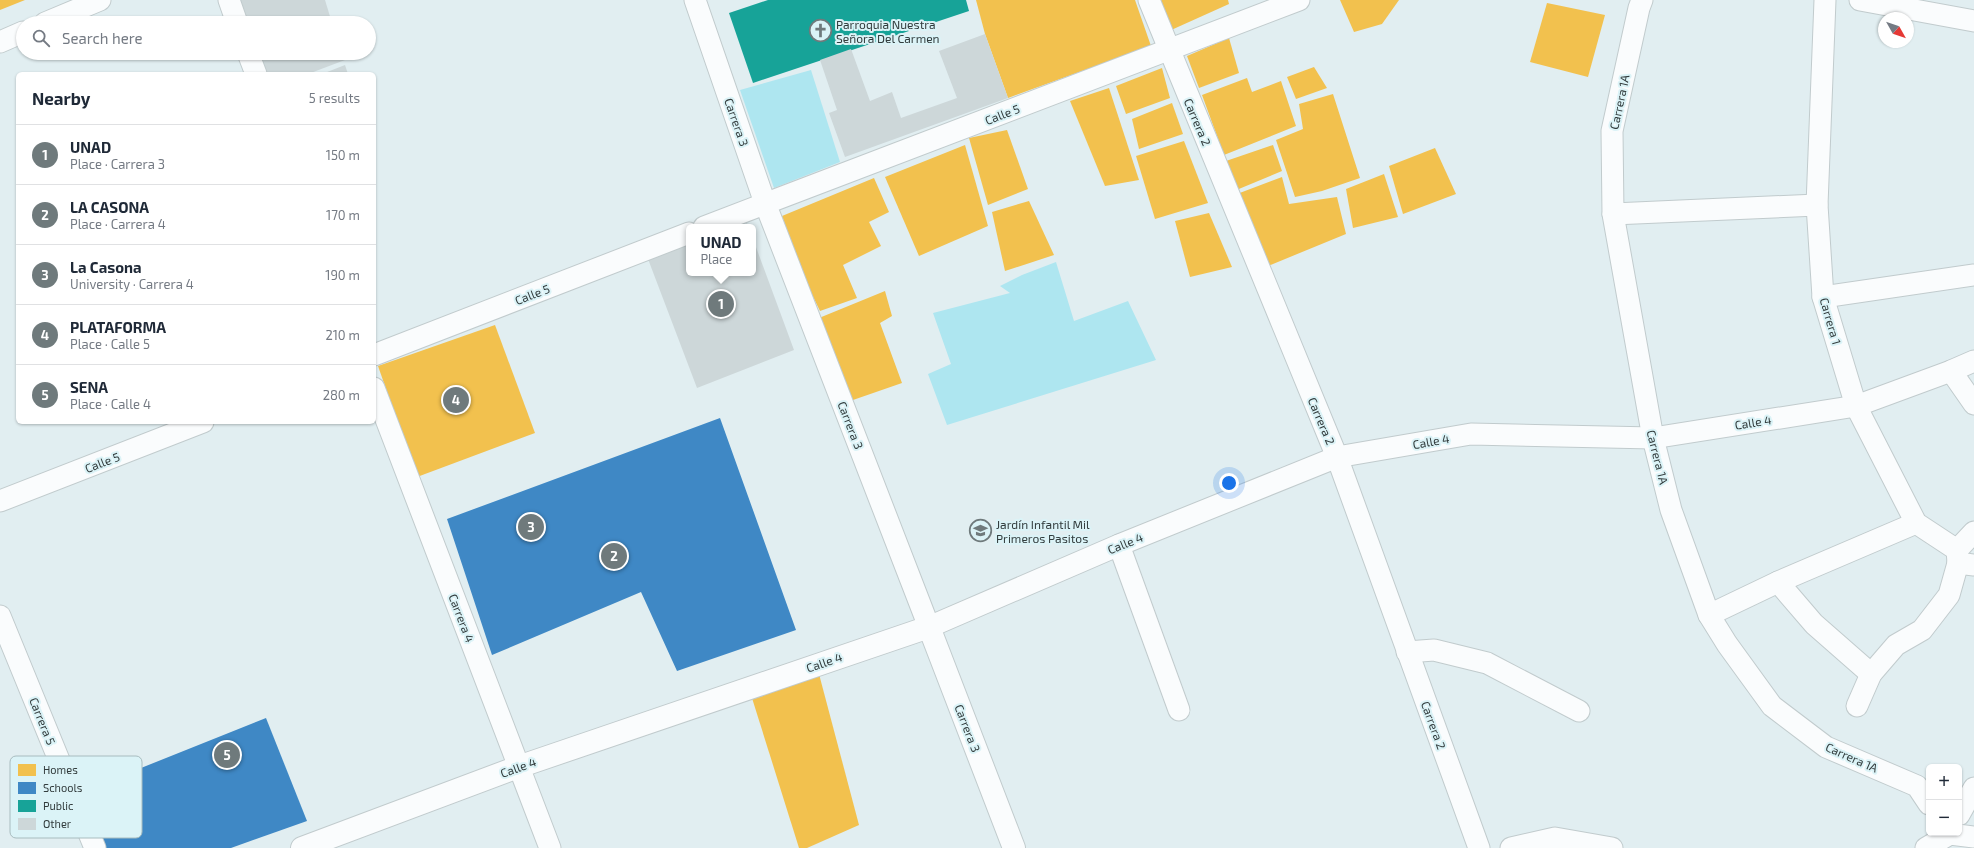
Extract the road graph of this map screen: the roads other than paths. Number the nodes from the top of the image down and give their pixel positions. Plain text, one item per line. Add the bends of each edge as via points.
1 (100, 0) edge
2 (228, 0) edge
3 (695, 0) edge
4 (1149, 0) edge
5 (1298, 0) edge
6 (1642, 0) edge
7 (1825, 0) edge
8 (1860, 0) edge
9 (62, 16) edge
10 (234, 16) edge
11 (1974, 20) edge
12 (16, 35) edge
13 (0, 42) edge
14 (1168, 51) junction
15 (251, 60) edge
16 (255, 72) edge
17 (765, 203) junction
18 (1817, 205) junction
19 (1613, 214) junction
20 (712, 224) edge
21 (686, 234) edge
22 (1974, 275) edge
23 (1823, 297) junction
24 (376, 354) edge
25 (1974, 361) edge
26 (1951, 371) junction
27 (376, 393) edge
28 (1974, 404) edge
29 (1856, 406) junction
30 (198, 424) edge
31 (1653, 438) junction
32 (1337, 457) junction
33 (0, 502) edge
34 (1916, 523) junction
35 (1974, 532) edge
36 (1119, 545) junction
37 (1963, 559) edge
38 (1778, 582) junction
39 (1709, 615) junction
40 (0, 616) edge
41 (929, 627) junction
42 (1407, 652) junction
43 (1871, 674) junction
44 (1857, 706) dead end
45 (1178, 710) dead end
46 (1579, 711) dead end
47 (58, 756) edge
48 (518, 767) junction
49 (1974, 788) edge
50 (1926, 800) edge
51 (1962, 809) edge
52 (1948, 837) edge
53 (1974, 837) edge
54 (92, 838) edge
55 (334, 842) edge
56 (96, 848) edge
57 (302, 848) edge
58 (550, 848) edge
59 (1014, 848) edge
60 (1479, 848) edge
61 (1511, 848) edge
62 (1612, 848) edge
63 (1926, 848) edge

1 - 9 street
2 - 10 street
3 - 17 street, Carrera 3
4 - 14 street, Carrera 2
5 - 14 street, Calle 5
6 - 19 street, Carrera 1A via 1612,131
7 - 18 street, Carrera 1
8 - 11 street
12 - 13 street
14 - 17 street, Calle 5
14 - 32 street, Carrera 2
15 - 16 street
17 - 20 street, Calle 5
17 - 41 street, Carrera 3
18 - 19 street
18 - 23 street, Carrera 1
19 - 31 street, Carrera 1A
21 - 24 street, Calle 5
22 - 23 street
23 - 29 street, Carrera 1
25 - 26 street, Calle 4
26 - 28 street
26 - 29 street, Calle 4
27 - 48 street, Carrera 4
29 - 31 street, Calle 4
29 - 34 street, Carrera 1
30 - 33 street, Calle 5
31 - 32 street, Calle 4 via 1471,434
31 - 39 street, Carrera 1A via 1671,510
32 - 36 street, Calle 4
32 - 42 street, Carrera 2
34 - 37 street, Carrera 1
34 - 38 street
35 - 37 street
36 - 41 street, Calle 4
36 - 45 street
37 - 43 street via 1949,594 1922,630 1896,645
38 - 39 street
38 - 43 street via 1814,624
39 - 50 street, Carrera 1A via 1772,706 1826,747 1917,786
40 - 47 street, Carrera 5
41 - 48 main road, Calle 4
41 - 59 main road, Carrera 3
42 - 46 street via 1434,650 1487,664
42 - 60 street, Carrera 2
43 - 44 street
48 - 55 main road, Calle 4
48 - 58 street, Carrera 4
49 - 51 street
52 - 53 street
52 - 63 street
54 - 56 street, Carrera 5
55 - 57 main road, Calle 4
61 - 62 street via 1555,838

